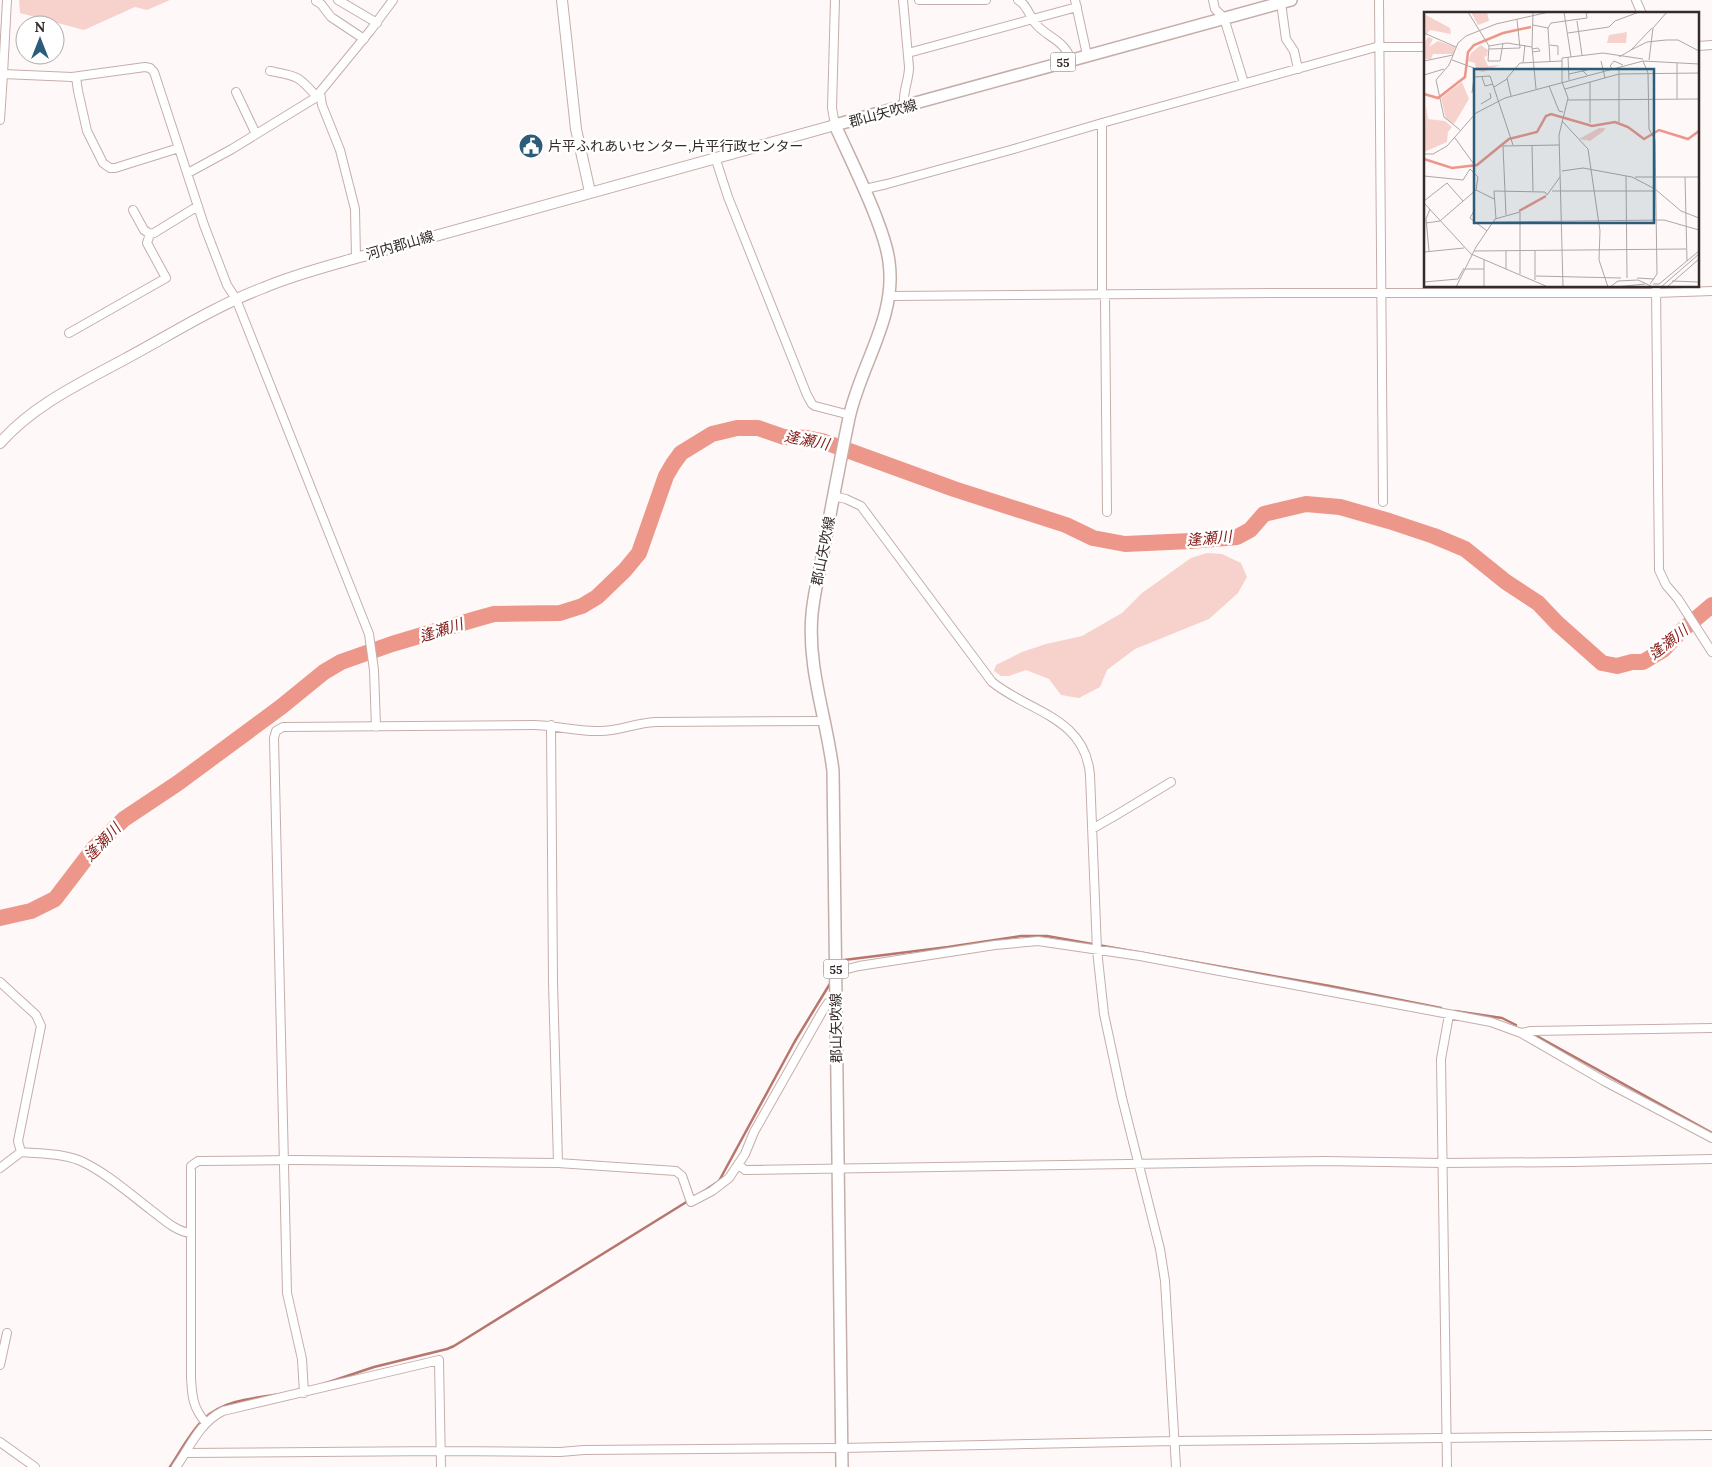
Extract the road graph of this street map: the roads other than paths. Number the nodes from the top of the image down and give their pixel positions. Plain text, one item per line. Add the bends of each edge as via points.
1 (7, 0) edge
2 (338, 0) edge
3 (393, 0) edge
4 (562, 0) edge
5 (835, 0) edge
6 (903, 0) edge
7 (919, 0) edge
8 (986, 0) edge
9 (1018, 0) edge
10 (1213, 0) edge
11 (1379, 0) edge
12 (1636, 0) edge
13 (316, 1) dead end
14 (1286, 1) edge
15 (1076, 4) edge
16 (1641, 12) edge
17 (1224, 18) junction
18 (1033, 19) junction
19 (377, 23) junction
20 (364, 39) junction
21 (1380, 46) junction
22 (1424, 47) edge
23 (908, 54) junction
24 (1087, 55) junction
25 (1071, 60) junction
26 (1298, 68) junction
27 (270, 70) dead end
28 (4, 74) junction
29 (76, 77) junction
30 (1244, 84) junction
31 (236, 92) dead end
32 (318, 96) junction
33 (904, 107) junction
34 (0, 120) edge
35 (1102, 123) junction
36 (835, 125) junction
37 (256, 134) junction
38 (180, 148) junction
39 (715, 158) junction
40 (188, 173) junction
41 (865, 189) junction
42 (590, 192) junction
43 (198, 206) junction
44 (133, 210) dead end
45 (150, 234) junction
46 (356, 258) junction
47 (1656, 289) edge
48 (1712, 291) edge
49 (1381, 293) junction
50 (1104, 295) junction
51 (889, 296) junction
52 (236, 299) junction
53 (69, 333) dead end
54 (849, 417) junction
55 (0, 443) edge
56 (833, 496) junction
57 (1383, 502) dead end
58 (1107, 512) dead end
59 (1712, 652) edge
60 (825, 721) junction
61 (551, 725) junction
62 (376, 727) junction
63 (1171, 782) dead end
64 (1092, 828) junction
65 (1097, 950) junction
66 (836, 972) junction
67 (0, 982) edge
68 (836, 996) junction
69 (1449, 1015) junction
70 (1712, 1028) edge
71 (1521, 1033) junction
72 (1712, 1138) edge
73 (21, 1152) junction
74 (1712, 1159) edge
75 (283, 1160) junction
76 (558, 1163) junction
77 (1443, 1163) junction
78 (738, 1164) junction
79 (1139, 1164) junction
80 (0, 1168) edge
81 (839, 1169) junction
82 (190, 1233) junction
83 (7, 1333) dead end
84 (0, 1365) edge
85 (304, 1393) junction
86 (206, 1423) junction
87 (1712, 1435) edge
88 (1446, 1439) junction
89 (1174, 1441) junction
90 (0, 1442) edge
91 (842, 1448) junction
92 (440, 1451) junction
93 (186, 1453) junction
94 (35, 1467) edge
95 (176, 1467) edge
96 (441, 1467) edge
97 (842, 1467) edge
98 (1176, 1467) edge
99 (1447, 1467) edge

1 - 28 street
2 - 19 street
3 - 19 street
4 - 42 main road via 576,129
5 - 36 street via 832,108
6 - 23 street
7 - 8 street
9 - 18 street
10 - 17 street
11 - 21 street
12 - 16 street
13 - 20 street via 331,17
14 - 17 main road, 郡山矢吹線 / 55
14 - 26 street via 1286,39 1294,51
15 - 18 street
15 - 24 street
17 - 24 main road, 郡山矢吹線 / 55
17 - 30 street
18 - 23 street
18 - 25 street via 1063,44
19 - 20 street
20 - 32 street
21 - 22 street
21 - 26 street
21 - 49 street
23 - 33 street via 909,75
24 - 25 main road, 郡山矢吹線 / 55
25 - 33 main road, 郡山矢吹線 / 55
26 - 30 street
27 - 32 street via 300,78
28 - 29 street
28 - 34 street
29 - 38 street via 145,66 150,68
29 - 38 street via 87,131 107,167 115,168
30 - 35 street
31 - 37 street
32 - 37 street
32 - 46 street via 336,139 352,196
33 - 36 main road, 郡山矢吹線 / 55
35 - 41 street
35 - 50 street
36 - 39 main road, 河内郡山線
36 - 41 main road, 郡山矢吹線 / 55
37 - 40 street
38 - 40 street
39 - 42 main road, 河内郡山線
39 - 54 street via 807,395 815,406
40 - 43 street
41 - 51 main road, 郡山矢吹線 / 55 via 887,250
42 - 46 main road, 河内郡山線
43 - 45 street
43 - 52 street via 227,285
44 - 45 street via 144,230
45 - 53 street via 147,243 166,278
46 - 52 main road, 河内郡山線 via 297,275
47 - 48 street
47 - 49 street
47 - 59 street via 1659,564 1666,584
49 - 50 street
49 - 57 street
50 - 51 street
50 - 58 street
51 - 54 main road, 郡山矢吹線 / 55
52 - 55 main road, 河内郡山線 via 45,404 20,421
52 - 62 street via 369,634
54 - 56 main road, 郡山矢吹線 / 55
56 - 60 main road, 郡山矢吹線 / 55 via 816,584 811,631 812,654
56 - 64 street via 846,498 860,506 992,682 1056,720 1082,743 1089,765
60 - 61 street via 655,722 602,731
60 - 66 main road, 郡山矢吹線 / 55 via 833,771
61 - 62 street
61 - 76 street
62 - 75 street via 283,726 275,734
63 - 64 street
64 - 65 street
65 - 66 street via 1038,941 995,945
65 - 69 street
65 - 79 street via 1104,1014
66 - 68 main road, 郡山矢吹線 / 55
67 - 73 street via 36,1015 41,1026 18,1141
68 - 78 street via 822,1012
68 - 81 main road, 郡山矢吹線 / 55
69 - 71 street via 1498,1024
69 - 77 street via 1441,1059
70 - 71 street
71 - 72 street
73 - 80 street
73 - 82 street via 68,1157 83,1162 171,1224
74 - 77 street
75 - 76 street
75 - 82 street via 198,1161 192,1164
75 - 85 street via 287,1293 302,1360
76 - 78 street via 676,1170 682,1176 691,1202 723,1183
77 - 79 street
77 - 88 street
78 - 81 street via 745,1170
79 - 81 street
79 - 89 street via 1165,1281
81 - 91 main road, 郡山矢吹線 / 55
82 - 86 street via 192,1392 196,1409
83 - 84 street
85 - 86 street via 230,1409
85 - 92 street via 439,1360
86 - 93 street
87 - 88 street
88 - 89 street
88 - 99 street
89 - 91 street
89 - 98 street
90 - 94 street
91 - 92 street
91 - 97 main road, 郡山矢吹線 / 55
92 - 93 street
92 - 96 street
93 - 95 street

